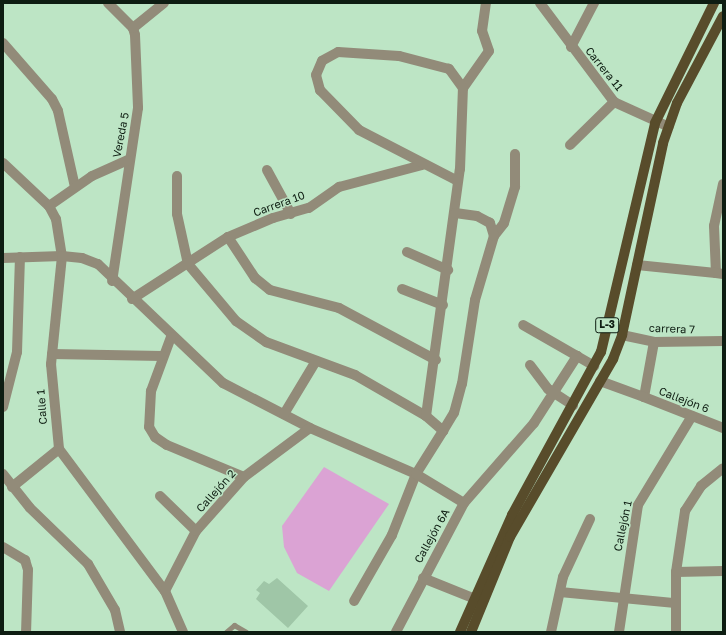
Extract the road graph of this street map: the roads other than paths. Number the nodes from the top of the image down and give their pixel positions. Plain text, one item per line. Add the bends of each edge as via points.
1 (108, 3) edge
2 (164, 3) edge
3 (486, 3) edge
4 (540, 3) edge
5 (594, 3) edge
6 (714, 3) edge
7 (723, 16) edge
8 (133, 28) junction
9 (3, 43) edge
10 (571, 47) junction
11 (462, 88) junction
12 (614, 102) junction
13 (655, 123) junction
14 (669, 127) junction
15 (570, 145) dead end
16 (516, 154) dead end
17 (128, 160) junction
18 (3, 163) edge
19 (422, 165) junction
20 (267, 170) dead end
21 (178, 176) dead end
22 (458, 181) junction
23 (723, 184) edge
24 (75, 187) junction
25 (49, 206) junction
26 (455, 213) junction
27 (291, 214) junction
28 (494, 236) junction
29 (228, 237) junction
30 (407, 252) dead end
31 (62, 256) junction
32 (20, 257) junction
33 (3, 258) edge
34 (188, 264) junction
35 (637, 265) junction
36 (448, 270) junction
37 (719, 274) edge
38 (112, 281) junction
39 (402, 288) dead end
40 (132, 299) junction
41 (443, 305) junction
42 (522, 325) dead end
43 (622, 335) junction
44 (171, 337) junction
45 (723, 341) edge
46 (654, 342) junction
47 (52, 354) junction
48 (162, 356) junction
49 (577, 356) junction
50 (436, 360) junction
51 (316, 361) junction
52 (530, 365) dead end
53 (594, 366) junction
54 (600, 381) junction
55 (554, 393) junction
56 (644, 397) junction
57 (573, 405) junction
58 (3, 406) edge
59 (284, 414) junction
60 (426, 416) junction
61 (692, 416) junction
62 (310, 428) junction
63 (723, 428) edge
64 (443, 431) junction
65 (58, 449) junction
66 (723, 468) edge
67 (3, 474) edge
68 (416, 474) junction
69 (244, 477) junction
70 (12, 487) junction
71 (160, 496) dead end
72 (464, 503) junction
73 (590, 519) dead end
74 (196, 531) junction
75 (3, 547) edge
76 (723, 571) edge
77 (676, 572) junction
78 (423, 578) junction
79 (165, 591) junction
80 (560, 592) junction
81 (473, 598) junction
82 (623, 598) junction
83 (354, 601) dead end
84 (675, 603) junction
85 (26, 632) edge
86 (120, 632) edge
87 (184, 632) edge
88 (226, 632) edge
89 (246, 632) edge
90 (396, 632) edge
91 (460, 632) edge
92 (471, 632) edge
93 (552, 632) edge
94 (619, 632) edge
95 (676, 632) edge

1 - 8 street
2 - 8 street
3 - 11 street via 482,31 489,51
4 - 10 street, Carrera 11
5 - 10 street
6 - 13 main road, L-3
7 - 14 main road, L-3 via 677,103
8 - 17 street, Vereda 5 via 138,108
9 - 24 street via 55,105
10 - 12 street, Carrera 11
11 - 19 street via 449,69 399,56 338,52 319,66 316,83 331,105 359,130
11 - 22 street
12 - 13 street, Carrera 11
12 - 15 street
13 - 14 street, Carrera 11
13 - 53 main road, L-3 via 601,352
14 - 35 main road, L-3
16 - 28 street via 515,187 504,223
17 - 24 street
17 - 38 street, Vereda 5
18 - 25 street, Calle 1
19 - 22 street
19 - 27 street, Carrera 10 via 339,187 309,208
20 - 27 street
21 - 34 street via 177,214
22 - 26 street
23 - 37 street via 714,226
24 - 25 street
25 - 31 street, Calle 1 via 56,219
26 - 28 street via 477,216 490,223
26 - 36 street
27 - 29 street, Carrera 10 via 273,218
28 - 64 street via 475,300 462,384 454,413
29 - 34 street, Carrera 10
29 - 50 street via 255,278 270,290 338,308
30 - 36 street
31 - 32 street, Callejón 6A
31 - 38 street, Callejón 6A via 82,258 98,264
31 - 47 street, Calle 1
32 - 33 street, Callejón 6A
32 - 58 street via 17,352
34 - 40 street, Carrera 10
34 - 51 street via 236,321 266,342
35 - 37 street
35 - 43 main road, L-3
36 - 41 street
38 - 40 street, Callejón 6A
39 - 41 street
40 - 44 street, Callejón 6A
41 - 50 street
42 - 49 street
43 - 46 street, carrera 7
43 - 54 main road, L-3
44 - 48 street
44 - 59 street, Callejón 6A via 223,383
45 - 46 street, carrera 7
46 - 56 street, Callejón 6
47 - 48 street
47 - 65 street, Calle 1
48 - 69 street via 147,410 154,437
49 - 53 street
49 - 55 street
50 - 60 street
51 - 59 street
51 - 60 street via 356,375
52 - 55 street
53 - 57 main road, L-3
54 - 56 street
54 - 92 main road, L-3 via 510,537
55 - 57 street
55 - 72 street via 512,451
56 - 61 street, Callejón 6
57 - 81 main road, L-3 via 512,515
59 - 62 street, Callejón 6A
60 - 64 street
61 - 63 street, Callejón 6
61 - 82 street, Callejón 1 via 638,505
62 - 68 street, Callejón 6A
62 - 69 street, Callejón 2
64 - 68 street
65 - 70 street
65 - 79 street
66 - 77 street via 700,486 688,506
67 - 70 street
68 - 72 street, Callejón 6A
68 - 83 street via 392,535
69 - 74 street, Callejón 2
70 - 86 street via 88,564 115,610
71 - 74 street
72 - 78 street, Callejón 6A
73 - 80 street via 568,564
74 - 79 street, Callejón 2
75 - 85 street via 25,560 28,570
76 - 77 street
77 - 84 street
78 - 81 street
78 - 90 street, Callejón 6A
79 - 87 street
80 - 82 street
80 - 93 street
81 - 91 main road, L-3
82 - 84 street
82 - 94 street, Callejón 1
84 - 95 street
88 - 89 lane via 234,625

